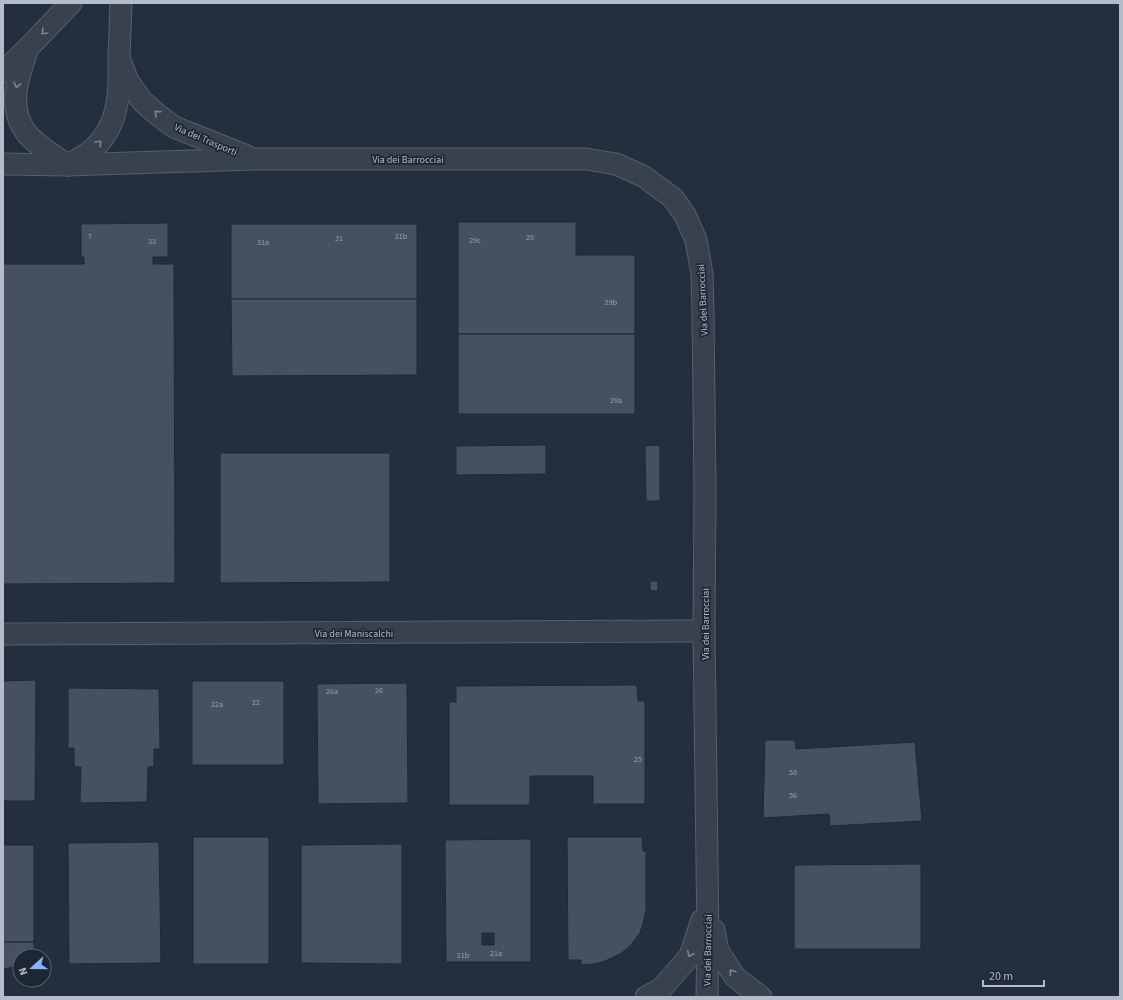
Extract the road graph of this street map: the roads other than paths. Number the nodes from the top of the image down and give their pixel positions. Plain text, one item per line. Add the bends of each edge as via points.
1 (70, 3) edge
2 (121, 3) edge
3 (28, 48) junction
4 (119, 58) junction
5 (3, 72) edge
6 (255, 159) junction
7 (3, 164) edge
8 (67, 165) junction
9 (704, 631) junction
10 (3, 634) edge
11 (708, 904) junction
12 (646, 997) edge
13 (707, 997) edge
14 (761, 997) edge

1 -> 3 street
2 - 4 street, Via dei Trasporti
3 - 5 street
3 -> 8 street via 16,92 16,108 20,123 29,136
6 -> 4 street, Via dei Trasporti via 174,127 142,100 128,81
8 -> 4 street, Via dei Trasporti via 90,151 104,138 110,126 117,108 120,84
6 - 8 street, Via dei Barrocciai
6 - 9 street, Via dei Barrocciai via 586,158 616,164 643,176 673,198 685,215 696,240 702,274
7 - 8 street
9 - 10 street, Via dei Maniscalchi
9 - 11 street, Via dei Barrocciai
11 -> 12 street, Via dei Barrocciai via 690,956 661,989
11 - 13 street, Via dei Barrocciai
14 -> 11 street, Via dei Barrocciai via 735,977 718,951

